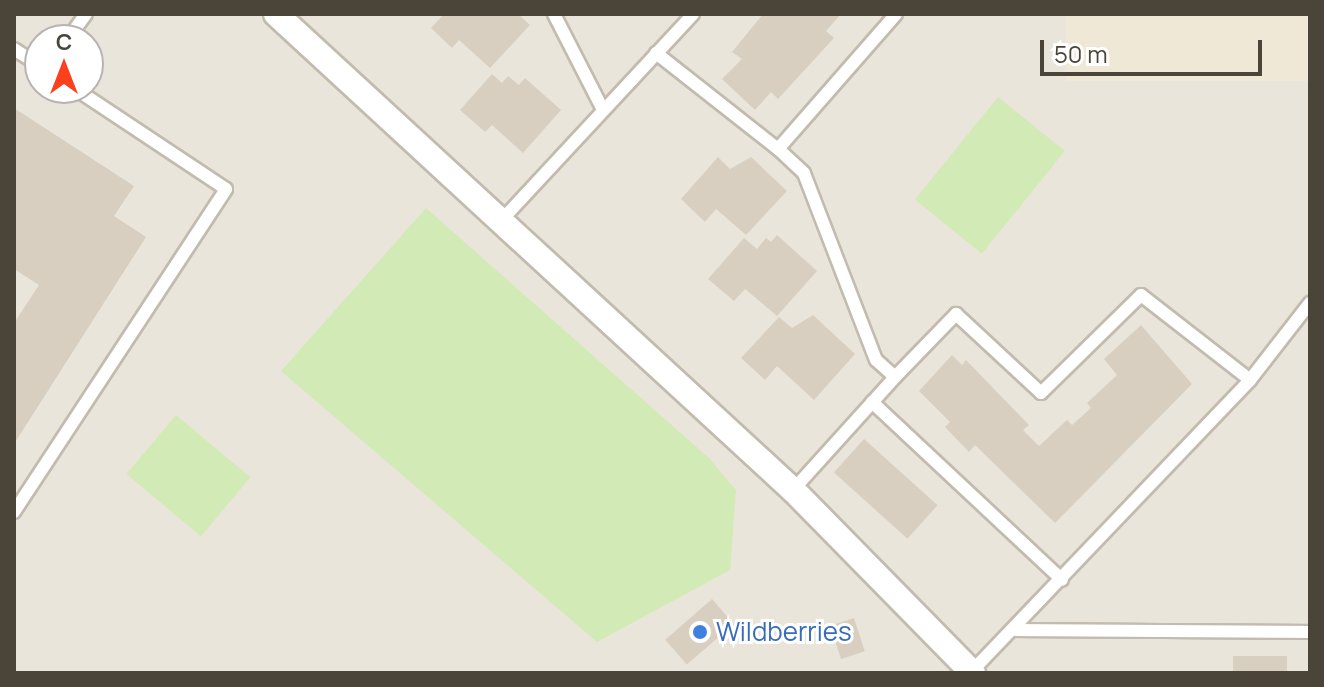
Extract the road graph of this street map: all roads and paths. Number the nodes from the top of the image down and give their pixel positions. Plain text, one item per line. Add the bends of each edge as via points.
1 (276, 14) edge
2 (554, 14) edge
3 (693, 14) edge
4 (896, 14) edge
5 (656, 53) junction
6 (98, 104) edge
7 (602, 108) junction
8 (778, 149) junction
9 (499, 223) junction
10 (1310, 303) edge
11 (895, 377) junction
12 (1250, 380) junction
13 (872, 402) junction
14 (793, 490) junction
15 (14, 512) edge
16 (1062, 580) junction
17 (1016, 630) junction
18 (1310, 632) edge
19 (973, 672) edge

1 - 9 street
2 - 7 lane
3 - 5 lane
4 - 8 lane
5 - 7 lane
5 - 8 lane
6 - 15 lane via 226,189
7 - 9 lane
8 - 11 lane via 804,173 876,360
9 - 14 street
10 - 12 lane
11 - 12 lane via 956,314 1041,393 1141,295
11 - 13 lane
12 - 16 lane
13 - 14 lane
13 - 16 lane
14 - 19 street
16 - 17 lane
17 - 18 lane
17 - 19 lane

